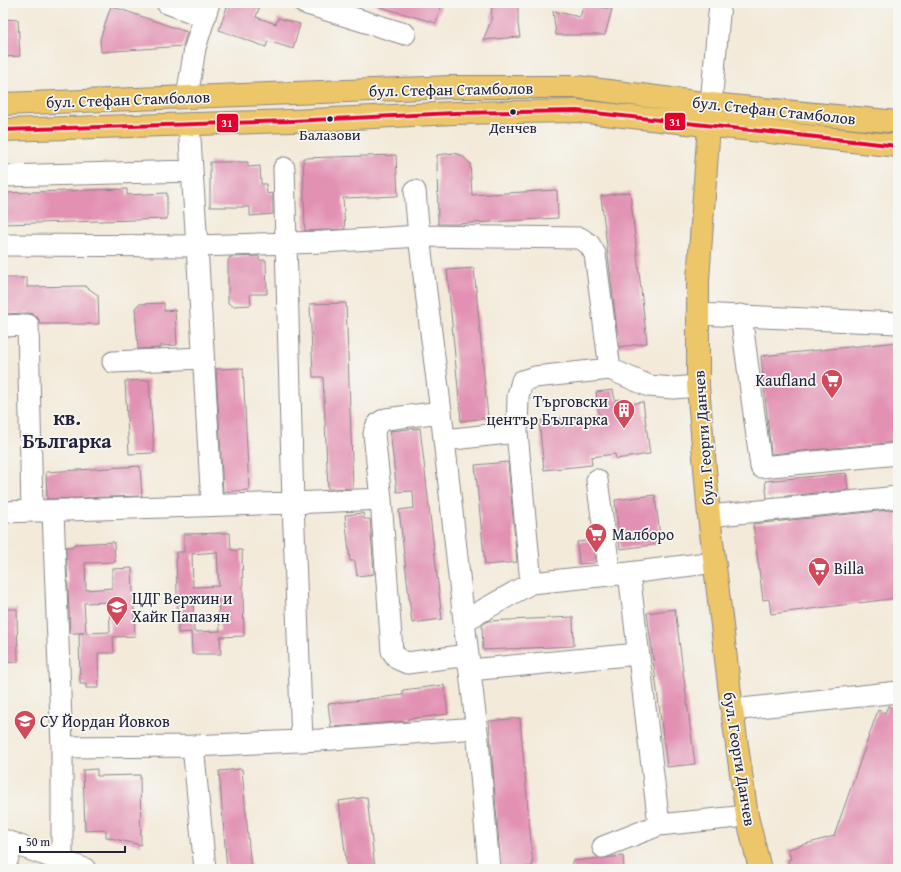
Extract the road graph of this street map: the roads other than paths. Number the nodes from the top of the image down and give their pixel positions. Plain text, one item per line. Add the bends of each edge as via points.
1 (167, 3) edge
2 (304, 3) edge
3 (720, 3) edge
4 (207, 10) edge
5 (405, 34) dead end
6 (187, 97) junction
7 (3, 104) edge
8 (711, 104) junction
9 (898, 122) edge
10 (189, 124) junction
11 (708, 126) junction
12 (3, 130) edge
13 (898, 146) edge
14 (284, 168) dead end
15 (192, 172) junction
16 (3, 176) edge
17 (415, 191) dead end
18 (419, 236) junction
19 (286, 243) junction
20 (3, 245) edge
21 (197, 246) junction
22 (698, 314) junction
23 (740, 315) junction
24 (898, 323) edge
25 (3, 326) edge
26 (203, 358) junction
27 (113, 362) dead end
28 (610, 369) junction
29 (698, 386) junction
30 (441, 412) junction
31 (517, 432) junction
32 (444, 440) junction
33 (898, 454) edge
34 (597, 480) dead end
35 (898, 497) edge
36 (381, 498) junction
37 (293, 503) junction
38 (212, 506) junction
39 (32, 511) junction
40 (53, 511) junction
41 (3, 512) edge
42 (709, 516) junction
43 (715, 562) junction
44 (620, 574) junction
45 (531, 583) junction
46 (464, 621) junction
47 (638, 654) junction
48 (469, 663) junction
49 (898, 692) edge
50 (732, 710) junction
51 (476, 728) junction
52 (311, 741) junction
53 (193, 746) junction
54 (62, 747) junction
55 (747, 816) junction
56 (659, 825) junction
57 (8, 842) edge
58 (604, 847) dead end
59 (62, 861) junction
60 (4, 869) edge
61 (85, 869) edge
62 (205, 869) edge
63 (489, 869) edge
64 (760, 869) edge

1 - 4 street
2 - 5 street
3 - 8 street, бул. Георги Данчев
4 - 6 street via 195,48
6 - 7 main road, бул. Стефан Стамболов
6 - 8 main road, бул. Стефан Стамболов via 451,87 577,87
8 - 9 main road, бул. Стефан Стамболов
8 - 11 main road, бул. Георги Данчев
10 - 11 main road, бул. Стефан Стамболов via 454,113 577,111
10 - 12 main road, бул. Стефан Стамболов
10 - 15 street
11 - 13 main road, бул. Стефан Стамболов
11 - 22 main road, бул. Георги Данчев
14 - 19 street
15 - 16 street
15 - 21 street
17 - 18 street
18 - 19 street
18 - 28 street via 580,238 589,244 595,254
18 - 30 street
19 - 21 street
19 - 37 street
20 - 21 street
21 - 26 street
22 - 23 street
22 - 29 main road, бул. Георги Данчев
23 - 24 street
23 - 33 street via 761,466
25 - 39 street via 28,325
26 - 27 street
26 - 38 street
28 - 29 street via 649,386
28 - 31 street via 535,377 522,381 518,396
29 - 42 main road, бул. Георги Данчев
30 - 32 street
30 - 36 street via 386,419 376,426 374,434
31 - 32 street
31 - 45 street
32 - 46 street
34 - 44 street
35 - 42 street
36 - 37 street
36 - 48 street via 394,655 407,663
37 - 38 street
37 - 52 street
38 - 40 street
39 - 40 street
39 - 41 street
40 - 54 street
42 - 43 main road, бул. Георги Данчев
43 - 44 street
43 - 50 main road, бул. Георги Данчев
44 - 45 street
44 - 47 street
45 - 46 street
46 - 48 street
47 - 48 street
47 - 56 street
48 - 51 street
49 - 50 street
50 - 55 main road, бул. Георги Данчев
51 - 52 street
51 - 63 street
52 - 53 street
53 - 54 street
53 - 62 street
54 - 59 street
55 - 56 street
55 - 64 main road, бул. Георги Данчев
56 - 58 street
57 - 59 street
57 - 60 street
59 - 61 street

